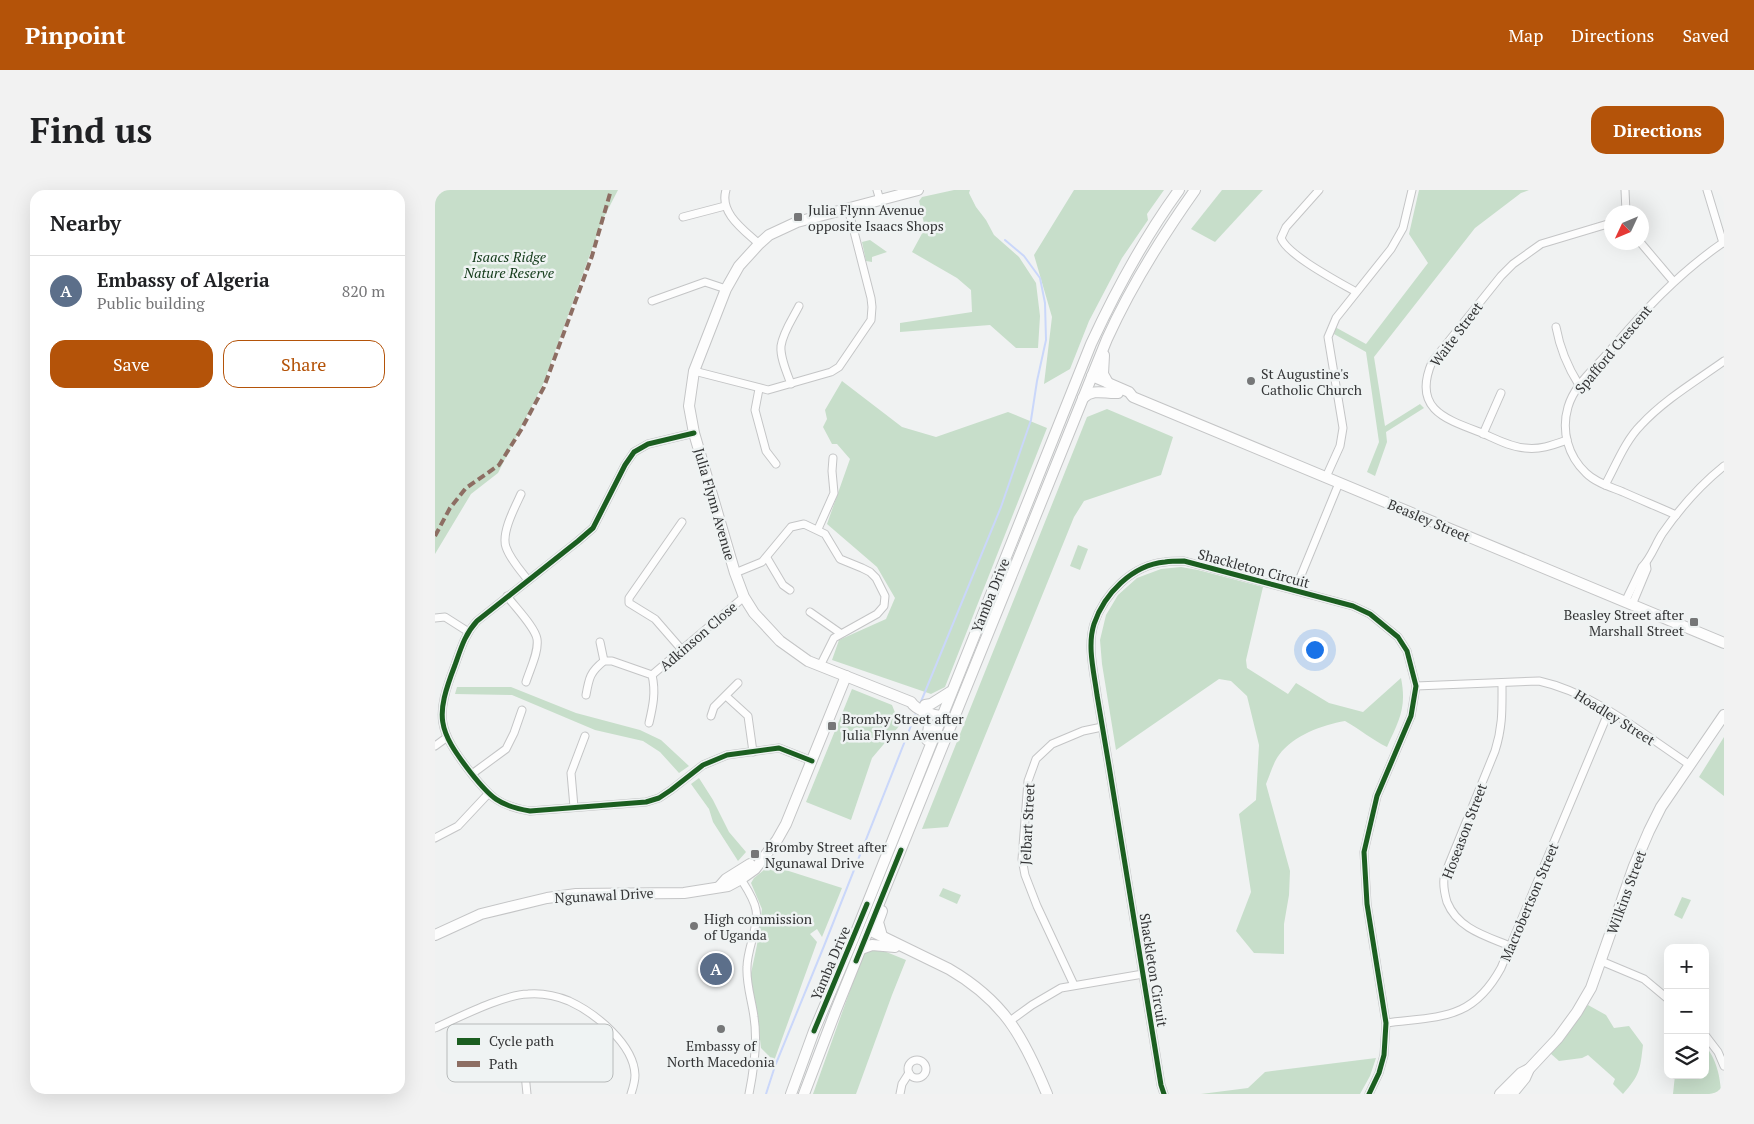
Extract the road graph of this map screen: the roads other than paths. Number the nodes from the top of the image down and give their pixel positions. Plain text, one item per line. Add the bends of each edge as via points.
1 (727, 190) edge
2 (918, 190) edge
3 (1179, 190) edge
4 (1195, 190) edge
5 (1319, 190) edge
6 (1411, 190) edge
7 (1625, 190) edge
8 (1707, 190) edge
9 (879, 195) edge
10 (1626, 205) edge
11 (725, 206) junction
12 (847, 208) junction
13 (683, 217) dead end
14 (1604, 224) edge
15 (1724, 243) edge
16 (759, 244) junction
17 (1647, 250) edge
18 (1673, 281) junction
19 (726, 289) junction
20 (1356, 292) junction
21 (652, 301) dead end
22 (799, 306) dead end
23 (1556, 327) dead end
24 (1107, 340) junction
25 (1724, 361) edge
26 (694, 371) junction
27 (1079, 374) junction
28 (1091, 379) junction
29 (1108, 383) junction
30 (791, 384) junction
31 (1579, 386) junction
32 (759, 388) junction
33 (1118, 393) junction
34 (1501, 393) dead end
35 (1133, 397) junction
36 (1083, 399) junction
37 (694, 433) junction
38 (1483, 434) junction
39 (1567, 440) junction
40 (833, 458) dead end
41 (776, 464) dead end
42 (1724, 466) edge
43 (1326, 477) junction
44 (1339, 483) junction
45 (1605, 485) junction
46 (521, 494) dead end
47 (1676, 515) junction
48 (682, 522) dead end
49 (819, 529) junction
50 (767, 558) junction
51 (735, 574) junction
52 (528, 580) junction
53 (789, 590) dead end
54 (1295, 590) junction
55 (507, 596) junction
56 (744, 597) junction
57 (1629, 604) junction
58 (810, 612) dead end
59 (435, 618) edge
60 (467, 631) junction
61 (840, 633) junction
62 (601, 642) dead end
63 (1724, 644) edge
64 (682, 650) junction
65 (604, 661) junction
66 (820, 666) junction
67 (652, 675) junction
68 (846, 676) junction
69 (970, 679) junction
70 (526, 682) dead end
71 (738, 683) dead end
72 (1502, 683) junction
73 (1416, 686) junction
74 (952, 690) junction
75 (586, 695) dead end
76 (726, 696) junction
77 (924, 707) junction
78 (522, 710) dead end
79 (1609, 711) junction
80 (943, 715) junction
81 (1724, 715) edge
82 (711, 716) dead end
83 (649, 723) dead end
84 (1102, 727) junction
85 (949, 730) junction
86 (585, 736) dead end
87 (446, 738) junction
88 (435, 746) edge
89 (753, 752) junction
90 (925, 758) junction
91 (812, 761) junction
92 (1690, 765) junction
93 (472, 774) junction
94 (488, 794) junction
95 (574, 808) junction
96 (435, 838) edge
97 (739, 876) junction
98 (884, 893) junction
99 (857, 929) junction
100 (867, 933) junction
101 (435, 935) edge
102 (882, 936) junction
103 (1510, 946) junction
104 (895, 948) junction
105 (861, 949) junction
106 (913, 952) junction
107 (1601, 961) junction
108 (1143, 974) junction
109 (1074, 985) junction
110 (1664, 996) edge
111 (1010, 1021) junction
112 (1386, 1023) junction
113 (601, 1024) edge
114 (435, 1028) edge
115 (613, 1035) edge
116 (1709, 1040) edge
117 (1724, 1066) edge
118 (1529, 1069) junction
119 (909, 1073) dead end
120 (631, 1094) edge
121 (749, 1094) edge
122 (791, 1094) edge
123 (805, 1094) edge
124 (900, 1094) edge
125 (1047, 1094) edge
126 (1164, 1094) edge
127 (1369, 1094) edge
128 (1500, 1094) edge
129 (1511, 1094) edge

1 - 11 street
2 - 9 main road, Julia Flynn Avenue
3 - 27 main road, Yamba Drive via 1121,281
4 - 24 main road via 1151,256
5 - 20 street via 1286,227 1281,238 1295,254
6 - 20 street via 1403,228 1391,249
7 - 10 street
8 - 15 street
9 - 12 main road, Julia Flynn Avenue
11 - 13 street
11 - 16 street
12 - 16 main road, Julia Flynn Avenue via 797,222
12 - 30 street via 872,304 871,320 839,367
14 - 38 street, Waite Street via 1541,244 1527,253 1501,276 1432,362 1425,385 1431,405 1447,420
15 - 18 street, Spafford Crescent
16 - 19 main road, Julia Flynn Avenue via 739,266
17 - 18 street
18 - 31 street, Spafford Crescent
19 - 21 street via 705,282
19 - 26 main road, Julia Flynn Avenue
20 - 43 street via 1336,318 1328,337 1343,428
22 - 30 street via 781,345
23 - 31 street via 1568,368
24 - 28 main road, Yamba Drive
24 - 29 main road via 1103,374
25 - 45 street via 1641,424
26 - 32 street
26 - 37 main road, Julia Flynn Avenue via 689,406
27 - 28 main road
27 - 74 main road, Yamba Drive
28 - 29 main road, Beasley Street
28 - 33 main road, Beasley Street
28 - 36 main road, Yamba Drive
29 - 35 main road, Beasley Street
30 - 32 street
31 - 39 street, Spafford Crescent via 1565,420
32 - 41 street via 755,410 767,451
33 - 35 main road, Beasley Street
33 - 36 main road via 1096,391
34 - 38 street
35 - 43 main road, Beasley Street
36 - 69 main road, Yamba Drive
37 - 51 main road, Julia Flynn Avenue
37 - 52 street via 648,444 634,452 593,528
38 - 39 street, Waite Street via 1526,448
39 - 45 street, Spafford Crescent via 1579,466
40 - 49 street via 834,493
42 - 47 street via 1692,494
43 - 44 main road, Beasley Street
44 - 54 street
44 - 57 main road, Beasley Street
45 - 47 street, Spafford Crescent
46 - 52 street via 512,511 505,541 510,555
47 - 57 street via 1646,563 1647,569
48 - 64 street via 627,603 655,619
49 - 50 street via 804,524 791,527
49 - 61 street via 840,559 870,572 876,578 885,596 884,606 877,614
50 - 51 street
50 - 53 street
51 - 56 main road, Julia Flynn Avenue
52 - 55 street
54 - 73 street, Shackleton Circuit via 1353,606 1384,624 1407,651
54 - 84 street, Shackleton Circuit via 1183,561 1145,567 1125,579 1101,608 1091,642
55 - 60 street
55 - 70 street via 537,638
56 - 64 street, Adkinson Close
56 - 66 main road, Julia Flynn Avenue via 780,641
57 - 63 main road, Beasley Street
58 - 61 street
59 - 60 street via 445,617
60 - 87 street via 444,695 442,712
61 - 66 street via 830,644
62 - 65 street
64 - 67 street, Adkinson Close
65 - 67 street, Adkinson Close
65 - 75 street via 590,675
66 - 68 main road, Julia Flynn Avenue
67 - 83 street, Adkinson Close via 655,693
68 - 77 main road, Julia Flynn Avenue
68 - 91 main road, Ngunawal Drive
69 - 80 main road via 952,710
69 - 85 main road, Yamba Drive
71 - 76 street
72 - 73 street, Hoadley Street
72 - 79 street, Hoadley Street via 1539,681 1558,685
72 - 103 street, Hoseason Street via 1500,736 1449,864 1444,894 1457,919 1468,928
73 - 112 street, Shackleton Circuit via 1411,716 1377,796 1364,852 1367,904
74 - 77 main road
74 - 80 main road, Yamba Drive
76 - 82 street via 714,707
76 - 89 street via 745,711
77 - 80 main road, Julia Flynn Avenue
77 - 90 main road via 929,726
78 - 93 street via 506,749
79 - 92 street, Hoadley Street
79 - 103 street, Macrobertson Street
80 - 85 main road
80 - 90 main road, Yamba Drive
81 - 92 main road, Wilkins Street
84 - 108 street, Shackleton Circuit
84 - 109 street, Jelbart Street via 1052,744 1036,759 1028,781 1022,859 1025,875
85 - 98 main road, Yamba Drive
86 - 95 street via 571,773
87 - 88 street
87 - 93 street
89 - 91 street via 779,748
89 - 95 street via 727,755 703,765 659,798
90 - 99 main road, Yamba Drive
91 - 97 main road, Ngunawal Drive via 777,840 757,863
92 - 107 main road, Wilkins Street via 1661,806 1649,831
93 - 94 street
94 - 95 street via 501,803 530,811
94 - 96 street via 458,826
97 - 101 main road, Ngunawal Drive via 728,886 684,892 576,894 547,898 481,914
97 - 121 street via 753,901 756,915 746,969 755,1019 755,1064
98 - 100 main road, Yamba Drive
98 - 102 main road via 878,922
99 - 100 main road
99 - 122 main road, Yamba Drive
100 - 102 main road
100 - 104 main road
100 - 105 main road, Yamba Drive
102 - 106 main road
103 - 112 street, Macrobertson Street via 1491,986 1462,1010 1445,1016
104 - 105 main road via 879,944
104 - 106 main road
105 - 123 main road, Yamba Drive
106 - 111 main road via 962,976 992,1000
107 - 110 street via 1644,979
107 - 118 main road, Wilkins Street via 1577,1012
108 - 109 street
108 - 126 street, Shackleton Circuit
109 - 111 street via 1051,992
111 - 125 main road
112 - 127 street, Shackleton Circuit via 1384,1055
113 - 114 street via 568,1001 527,994 508,997
115 - 120 street via 630,1054 635,1075
116 - 117 street
118 - 128 main road, Wilkins Street
118 - 129 main road, Wilkins Street
119 - 124 street

